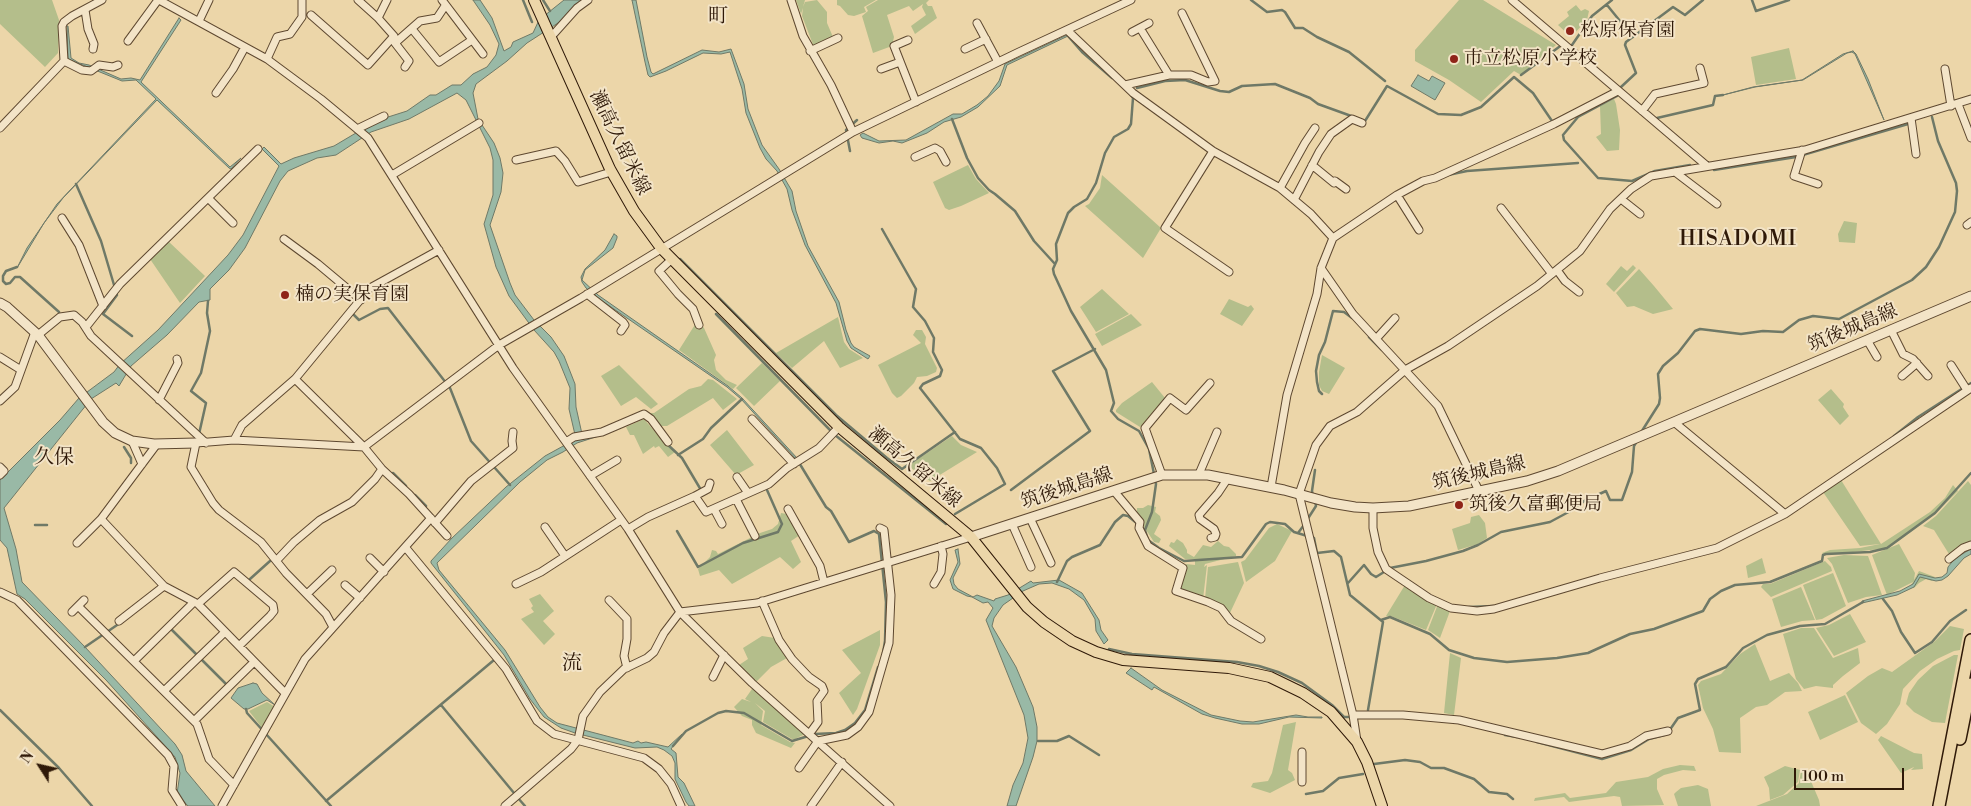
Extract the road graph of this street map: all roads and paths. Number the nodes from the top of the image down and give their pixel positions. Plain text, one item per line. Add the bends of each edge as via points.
1 (102, 0) edge
2 (159, 0) edge
3 (209, 0) edge
4 (302, 0) edge
5 (358, 0) edge
6 (387, 0) edge
7 (534, 0) edge
8 (588, 0) edge
9 (791, 0) edge
10 (1131, 0) edge
11 (1512, 0) edge
12 (1120, 2) edge
13 (443, 3) edge
14 (86, 10) junction
15 (1182, 12) dead end
16 (311, 15) dead end
17 (378, 18) junction
18 (199, 21) junction
19 (977, 23) dead end
20 (1149, 23) dead end
21 (792, 28) dead end
22 (1140, 28) junction
23 (412, 29) junction
24 (1067, 30) junction
25 (1132, 32) dead end
26 (550, 34) junction
27 (802, 35) junction
28 (838, 38) dead end
29 (986, 39) junction
30 (472, 40) junction
31 (908, 40) dead end
32 (128, 41) dead end
33 (245, 47) junction
34 (93, 49) dead end
35 (965, 49) dead end
36 (810, 51) junction
37 (483, 54) dead end
38 (267, 59) junction
39 (64, 61) junction
40 (900, 62) junction
41 (998, 62) junction
42 (118, 65) dead end
43 (404, 67) dead end
44 (881, 68) dead end
45 (1700, 68) dead end
46 (1945, 69) dead end
47 (1169, 75) junction
48 (1125, 85) junction
49 (1618, 91) junction
50 (216, 93) dead end
51 (1971, 99) edge
52 (916, 102) junction
53 (1958, 104) junction
54 (1951, 106) junction
55 (1642, 111) junction
56 (384, 116) dead end
57 (1911, 118) junction
58 (479, 123) dead end
59 (1362, 123) dead end
60 (0, 128) edge
61 (1315, 128) dead end
62 (357, 129) junction
63 (853, 132) junction
64 (1971, 138) edge
65 (258, 149) dead end
66 (1802, 150) junction
67 (1213, 151) junction
68 (1916, 154) dead end
69 (915, 157) dead end
70 (516, 160) dead end
71 (946, 162) dead end
72 (1312, 165) junction
73 (1707, 166) junction
74 (611, 172) junction
75 (1675, 172) junction
76 (392, 175) junction
77 (1818, 184) dead end
78 (1280, 188) junction
79 (1346, 189) dead end
80 (1397, 195) junction
81 (208, 198) junction
82 (1620, 199) junction
83 (1294, 200) junction
84 (1717, 204) dead end
85 (1501, 208) dead end
86 (1640, 214) dead end
87 (62, 218) dead end
88 (233, 223) dead end
89 (1419, 230) dead end
90 (1333, 238) junction
91 (284, 239) dead end
92 (661, 248) junction
93 (439, 250) junction
94 (672, 259) junction
95 (1321, 268) junction
96 (1229, 272) dead end
97 (1554, 272) junction
98 (1579, 292) dead end
99 (587, 294) junction
100 (1971, 296) edge
101 (360, 300) junction
102 (0, 303) edge
103 (103, 306) junction
104 (1395, 318) dead end
105 (699, 325) dead end
106 (86, 327) junction
107 (1891, 330) junction
108 (621, 331) dead end
109 (37, 334) junction
110 (1376, 339) junction
111 (1867, 340) junction
112 (499, 345) junction
113 (0, 357) edge
114 (1877, 357) dead end
115 (177, 359) dead end
116 (1917, 363) junction
117 (1951, 365) dead end
118 (21, 370) junction
119 (1405, 370) junction
120 (1902, 376) dead end
121 (1928, 376) dead end
122 (295, 379) junction
123 (1210, 383) dead end
124 (1969, 389) edge
125 (159, 400) junction
126 (0, 401) edge
127 (752, 419) dead end
128 (1674, 422) junction
129 (839, 427) junction
130 (514, 432) dead end
131 (1217, 432) dead end
132 (234, 440) junction
133 (132, 442) junction
134 (566, 442) junction
135 (668, 442) dead end
136 (196, 443) junction
137 (157, 444) junction
138 (206, 444) junction
139 (364, 447) junction
140 (616, 460) dead end
141 (142, 464) junction
142 (794, 464) junction
143 (0, 467) edge
144 (382, 469) junction
145 (0, 474) edge
146 (1199, 474) junction
147 (590, 476) junction
148 (1162, 476) junction
149 (737, 477) dead end
150 (1228, 478) junction
151 (710, 483) dead end
152 (1271, 487) junction
153 (1114, 491) junction
154 (1479, 491) junction
155 (748, 493) junction
156 (1299, 494) junction
157 (695, 496) junction
158 (736, 499) junction
159 (1373, 508) junction
160 (714, 509) junction
161 (788, 509) dead end
162 (1785, 514) junction
163 (1030, 518) junction
164 (101, 519) junction
165 (621, 520) junction
166 (433, 521) junction
167 (722, 524) dead end
168 (1012, 524) junction
169 (545, 528) dead end
170 (880, 528) dead end
171 (628, 529) junction
172 (125, 531) dead end
173 (448, 536) dead end
174 (755, 536) dead end
175 (971, 536) junction
176 (118, 537) junction
177 (1211, 538) dead end
178 (77, 543) dead end
179 (1971, 545) edge
180 (941, 546) junction
181 (406, 548) junction
182 (565, 556) junction
183 (370, 558) dead end
184 (1949, 559) dead end
185 (277, 560) junction
186 (888, 562) junction
187 (1051, 563) dead end
188 (1031, 567) dead end
189 (332, 570) dead end
190 (384, 572) junction
191 (824, 582) junction
192 (516, 584) dead end
193 (934, 584) dead end
194 (344, 585) dead end
195 (164, 586) junction
196 (0, 592) edge
197 (307, 594) junction
198 (360, 598) junction
199 (84, 600) dead end
200 (610, 600) dead end
201 (762, 601) junction
202 (196, 603) junction
203 (78, 606) junction
204 (72, 612) dead end
205 (680, 612) junction
206 (119, 621) dead end
207 (333, 627) junction
208 (226, 632) junction
209 (1261, 639) dead end
210 (1971, 640) edge
211 (239, 646) junction
212 (724, 655) junction
213 (134, 662) junction
214 (254, 662) junction
215 (627, 668) junction
216 (713, 677) dead end
217 (1971, 684) edge
218 (164, 692) junction
219 (285, 693) junction
220 (1353, 715) junction
221 (194, 721) junction
222 (1668, 731) dead end
223 (810, 733) junction
224 (578, 740) junction
225 (818, 741) junction
226 (1357, 742) junction
227 (1302, 752) dead end
228 (842, 762) junction
229 (799, 768) dead end
230 (1302, 782) dead end
231 (234, 785) junction
232 (182, 806) edge
233 (222, 806) edge
234 (505, 806) edge
235 (681, 806) edge
236 (811, 806) edge
237 (890, 806) edge
238 (1382, 806) edge
239 (1939, 806) edge
240 (1947, 806) edge

1 - 14 street
2 - 18 street
2 - 32 street
3 - 18 street
4 - 38 street via 302,17 290,34 278,37
5 - 17 street
6 - 17 street
7 - 26 main road, 瀬高久留米線
8 - 26 street
9 - 27 street
10 - 12 street
11 - 49 street
12 - 24 street
13 - 23 street via 437,18 420,21
13 - 30 street
14 - 34 street
14 - 39 street via 72,16 62,26
15 - 47 street via 1215,81 1208,82 1191,75
16 - 17 street via 368,65 394,36
18 - 33 street
19 - 29 street
20 - 22 street
21 - 27 street
22 - 25 street
22 - 47 street
23 - 30 street via 438,62
23 - 43 street via 396,43 409,61
24 - 41 street
24 - 48 street
26 - 74 main road, 瀬高久留米線
27 - 36 street
28 - 36 street
29 - 35 street
29 - 41 street
30 - 37 street
31 - 40 street via 894,46
33 - 38 street
33 - 50 street
36 - 63 street via 831,85
38 - 62 street
39 - 42 street via 91,71 99,65
39 - 60 street
40 - 44 street
40 - 52 street
41 - 52 street
45 - 55 street via 1704,83 1655,94
46 - 54 street
47 - 48 street
48 - 67 street
49 - 55 street
49 - 80 street via 1554,124
51 - 53 street
52 - 63 street
53 - 54 street
53 - 64 street
54 - 57 street
55 - 73 street
56 - 62 street
57 - 66 street
57 - 68 street
58 - 76 street
59 - 72 street via 1352,119 1332,134
61 - 78 street
62 - 76 street via 368,138
63 - 92 street
65 - 81 street
66 - 73 street
66 - 77 street via 1794,176
67 - 78 street
67 - 96 street via 1166,228
69 - 71 street via 935,148
70 - 74 street via 556,151 578,182
72 - 79 street
72 - 83 street
73 - 75 street
74 - 92 main road, 瀬高久留米線 via 634,212
75 - 82 street via 1651,176
75 - 84 street
76 - 93 street
78 - 83 street
80 - 89 street
80 - 90 street
81 - 88 street
81 - 103 street via 120,284
82 - 86 street
82 - 97 street via 1580,251
83 - 90 street
85 - 97 street
87 - 103 street via 72,227
90 - 95 street
91 - 101 street
92 - 94 main road, 瀬高久留米線
92 - 99 street
93 - 101 street via 370,288
93 - 112 street
94 - 105 street via 659,271 693,309
94 - 129 main road, 瀬高久留米線
95 - 110 street via 1353,314
95 - 152 street via 1317,294 1287,395
97 - 98 street
97 - 119 street via 1448,346
99 - 108 street via 623,322 625,326
99 - 112 street
100 - 107 street, 筑後城島線
101 - 122 street
102 - 109 street
103 - 106 street
104 - 110 street
106 - 109 street via 74,315 60,317
106 - 125 street via 91,336
107 - 111 street, 筑後城島線
107 - 116 street via 1903,354
109 - 118 street
109 - 133 street via 103,422
110 - 119 street
111 - 114 street
111 - 128 street, 筑後城島線
112 - 134 street
112 - 139 street
113 - 118 street
115 - 125 street via 178,363
116 - 120 street
116 - 121 street
117 - 124 street
118 - 126 street via 15,386
119 - 154 street via 1438,406
119 - 156 street via 1357,412 1330,426 1316,445
122 - 132 street via 242,425
122 - 139 street
123 - 148 street via 1186,410 1170,398 1145,428
124 - 162 street
125 - 138 street
127 - 142 street
128 - 154 street, 筑後城島線 via 1527,482
128 - 162 street
129 - 142 street via 819,448
129 - 175 main road, 瀬高久留米線
130 - 166 street via 513,448 471,481
131 - 146 street
132 - 138 street
132 - 139 street
133 - 137 street
133 - 141 street
134 - 135 street via 602,432 644,414
134 - 147 street
136 - 137 street
136 - 138 street
136 - 185 street via 191,467 213,503 261,542
137 - 141 street
139 - 144 street
140 - 147 street
141 - 164 street
142 - 155 street via 769,484
143 - 145 street via 4,471
144 - 166 street
144 - 185 street via 352,502 320,520
146 - 148 street, 筑後城島線
146 - 150 street, 筑後城島線
147 - 165 street
148 - 153 street, 筑後城島線
149 - 155 street
150 - 152 street, 筑後城島線
150 - 177 street via 1199,515 1214,529 1215,537
151 - 157 street
152 - 156 street, 筑後城島線
153 - 163 street, 筑後城島線
153 - 209 street via 1140,522 1139,528 1148,546 1182,568 1176,591 1222,608 1231,622
154 - 159 street, 筑後城島線 via 1409,506
155 - 158 street
156 - 159 street, 筑後城島線
156 - 220 street
157 - 160 street via 706,512
157 - 171 street
158 - 160 street
158 - 174 street
159 - 162 street via 1378,552 1386,570 1450,608 1477,610 1494,609 1717,548
160 - 167 street
161 - 191 street via 820,566
163 - 168 street, 筑後城島線
163 - 187 street
164 - 176 street
164 - 178 street
165 - 171 street
165 - 182 street
166 - 173 street
166 - 181 street
168 - 175 street, 筑後城島線
168 - 188 street
169 - 182 street
170 - 186 street via 884,530
171 - 205 street
172 - 176 street
175 - 180 street
175 - 226 main road, 瀬高久留米線 via 1023,601 1044,622 1072,641 1123,660 1229,668 1270,676 1331,712
176 - 195 street
179 - 184 street
180 - 186 street
180 - 193 street via 941,572
181 - 190 street
181 - 224 street via 506,669 538,721 554,734
182 - 192 street
183 - 190 street
185 - 197 street
186 - 191 street
186 - 225 street via 891,595 888,649 869,712 847,735
189 - 197 street
190 - 198 street
191 - 201 street
194 - 198 street
195 - 202 street
195 - 206 street
196 - 232 street via 17,600 168,755 174,766 172,790
197 - 207 street via 326,614
198 - 207 street
199 - 203 street
200 - 215 street via 627,619 624,656
201 - 205 street
201 - 223 street via 792,659 824,691 817,701 818,722
202 - 208 street
202 - 211 street via 234,572 273,606 270,616
202 - 213 street
203 - 204 street
203 - 213 street
205 - 212 street
205 - 215 street via 654,652
207 - 219 street via 304,659
208 - 211 street
208 - 218 street
210 - 239 highway
211 - 214 street
212 - 216 street
212 - 223 street
213 - 218 street
214 - 219 street
214 - 221 street
215 - 224 street via 600,692 583,716
217 - 240 highway
218 - 221 street
219 - 231 street
220 - 222 street via 1403,714 1459,720 1602,754 1630,746 1646,736
220 - 226 street
221 - 231 street via 209,759
223 - 225 street
224 - 234 street
224 - 235 street via 644,758 671,784
225 - 228 street
225 - 229 street
226 - 238 main road, 瀬高久留米線
227 - 230 street
228 - 236 street
228 - 237 street
231 - 233 street

